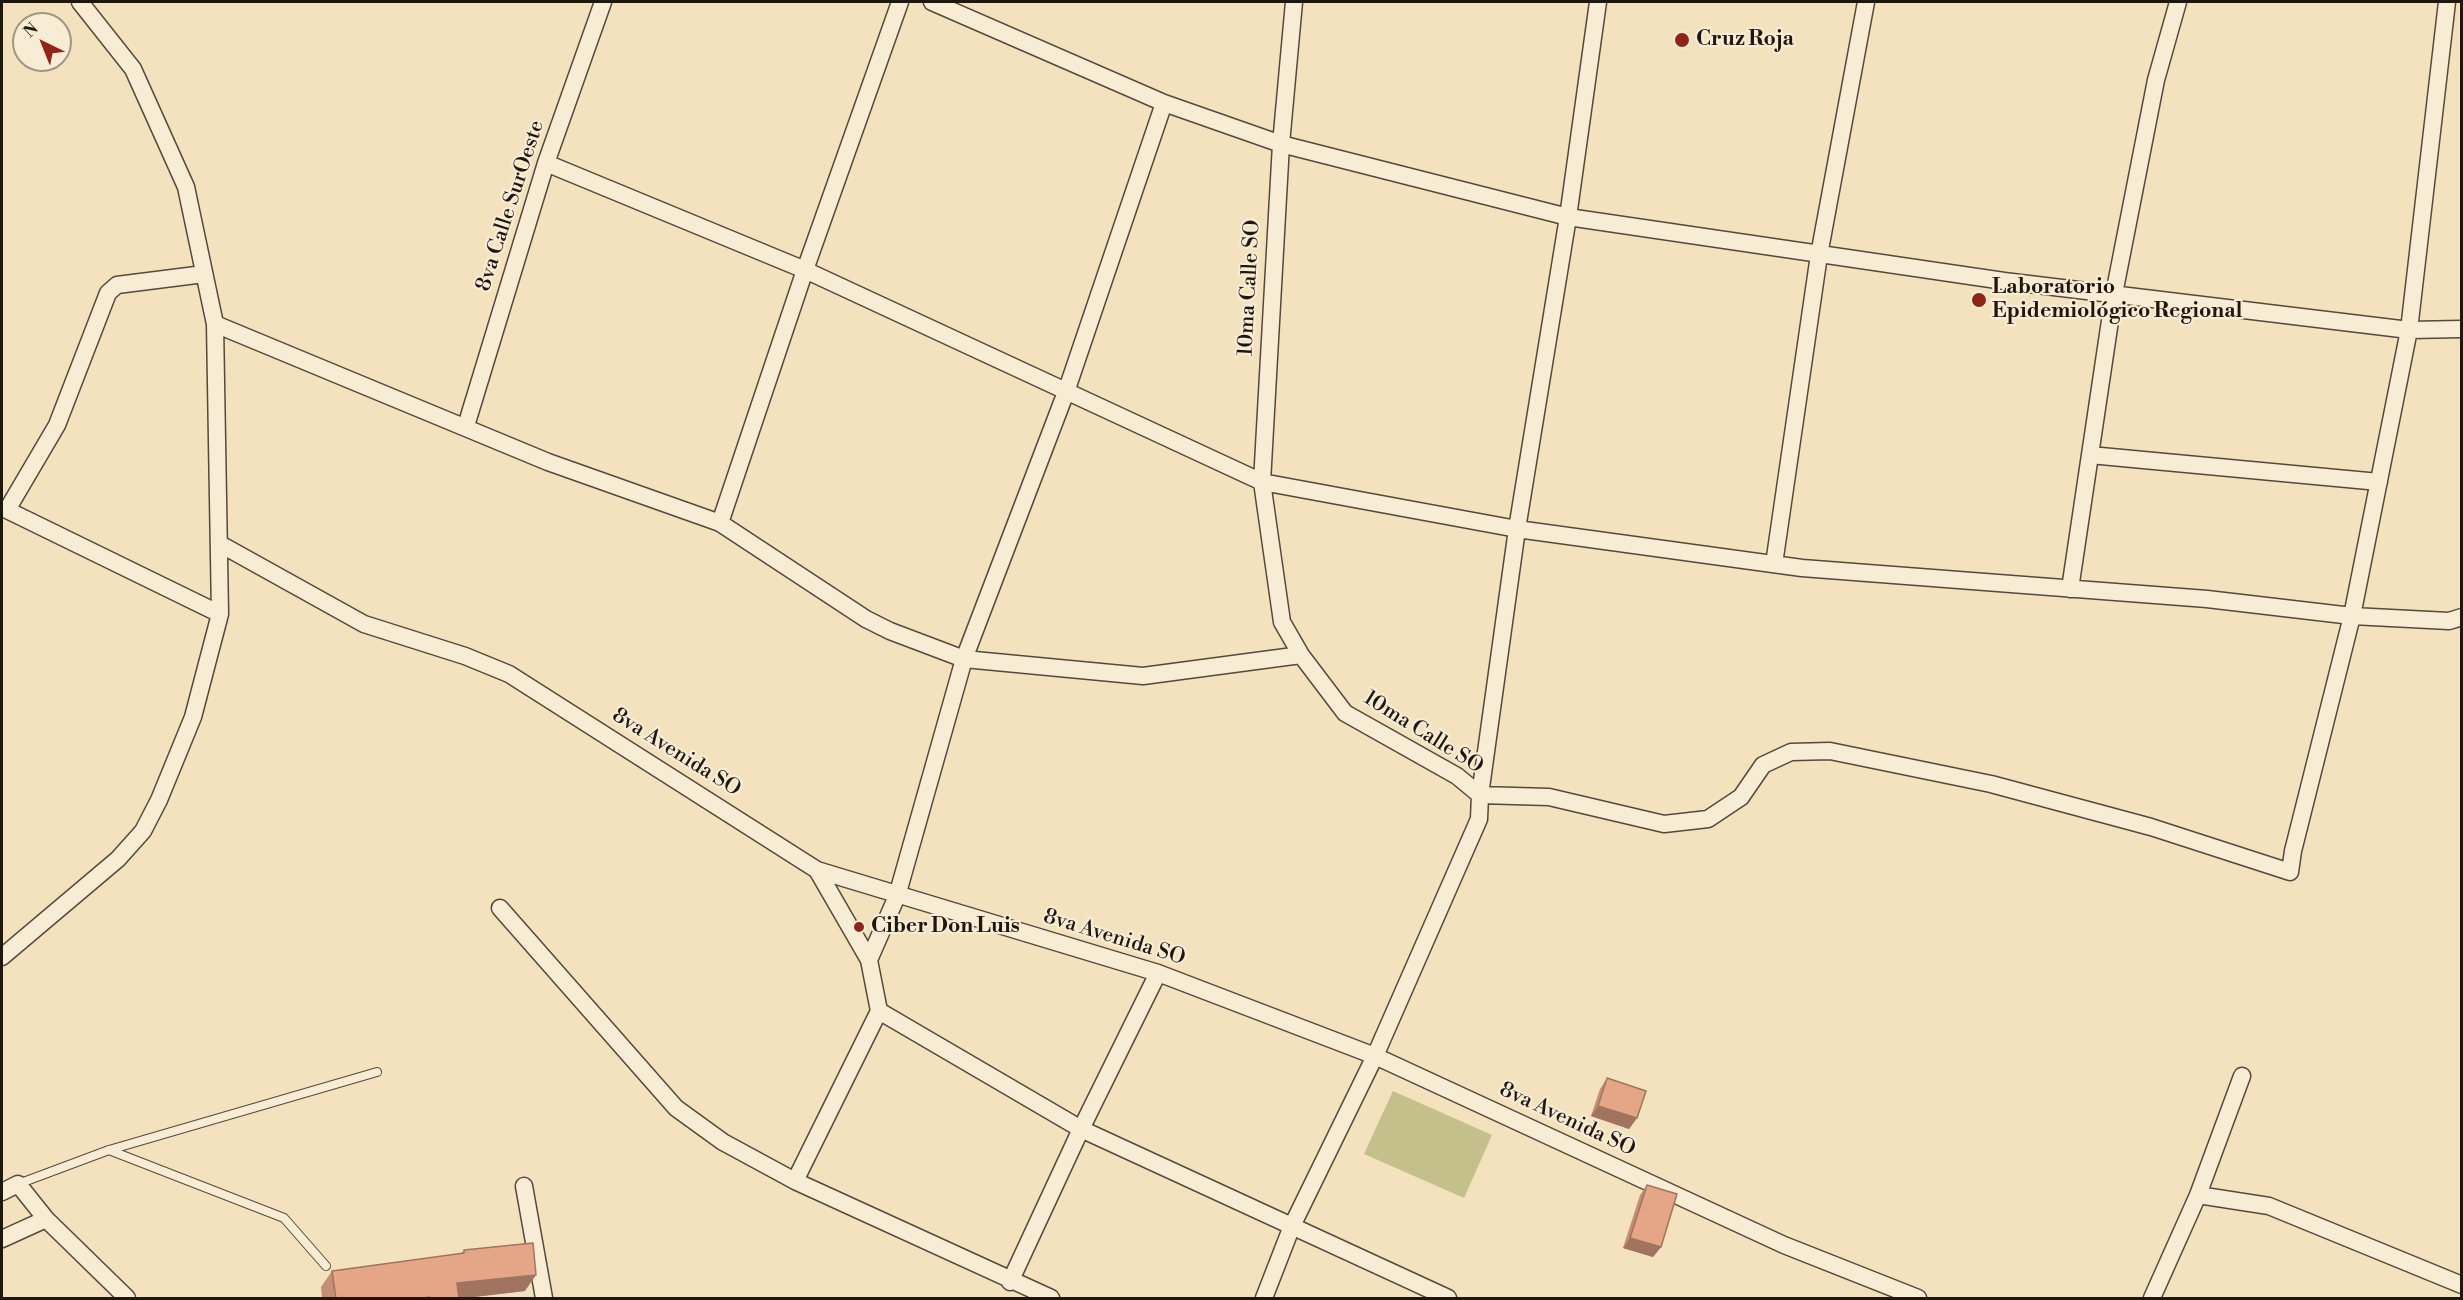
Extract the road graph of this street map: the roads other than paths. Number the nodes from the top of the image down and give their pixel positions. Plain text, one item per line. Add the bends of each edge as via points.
1 (80, 2) edge
2 (603, 2) edge
3 (900, 2) edge
4 (932, 2) edge
5 (1294, 2) edge
6 (1598, 2) edge
7 (1866, 2) edge
8 (2178, 2) edge
9 (2447, 2) edge
10 (1164, 103) junction
11 (1281, 144) junction
12 (546, 163) junction
13 (1568, 217) junction
14 (1820, 255) junction
15 (805, 270) junction
16 (204, 274) junction
17 (2114, 294) junction
18 (215, 324) junction
19 (2462, 329) edge
20 (2409, 330) junction
21 (1066, 392) junction
22 (466, 426) junction
23 (2090, 455) junction
24 (1262, 482) junction
25 (2379, 482) junction
26 (4, 512) edge
27 (720, 523) junction
28 (1517, 529) junction
29 (220, 544) junction
30 (1774, 564) junction
31 (2070, 589) junction
32 (220, 614) junction
33 (2352, 616) junction
34 (2462, 617) edge
35 (1301, 655) junction
36 (964, 658) junction
37 (1480, 795) junction
38 (817, 870) junction
39 (897, 896) junction
40 (500, 908) dead end
41 (2, 957) edge
42 (869, 960) junction
43 (1158, 973) junction
44 (879, 1011) junction
45 (1375, 1056) junction
46 (377, 1072) dead end
47 (2242, 1076) dead end
48 (1081, 1128) junction
49 (109, 1150) junction
50 (795, 1181) junction
51 (18, 1184) junction
52 (524, 1186) dead end
53 (2, 1192) edge
54 (2198, 1195) junction
55 (46, 1219) junction
56 (1292, 1226) junction
57 (2, 1239) edge
58 (326, 1266) dead end
59 (1010, 1282) junction
60 (2462, 1285) edge
61 (127, 1299) edge
62 (544, 1299) edge
63 (1051, 1299) edge
64 (1264, 1299) edge
65 (1449, 1299) edge
66 (1918, 1299) edge
67 (2152, 1299) edge

1 - 16 street via 133,69 186,187
2 - 12 street, 8va Calle SurOeste
3 - 15 street
4 - 10 street
5 - 11 street, 10ma Calle SO
6 - 13 street
7 - 14 street
8 - 17 street via 2156,81
9 - 20 street
10 - 11 street
10 - 21 street
11 - 13 street
11 - 24 street, 10ma Calle SO
12 - 15 street
12 - 22 street, 8va Calle SurOeste
13 - 14 street
13 - 28 street
14 - 17 street
14 - 30 street
15 - 21 street
15 - 27 street
16 - 18 street
16 - 26 street via 117,285 108,293 57,426
17 - 20 street
17 - 23 street
18 - 22 street
18 - 29 street
19 - 20 street
20 - 25 street
21 - 24 street
21 - 36 street
22 - 27 street via 548,462
23 - 25 street
23 - 31 street
24 - 28 street
24 - 35 street, 10ma Calle SO via 1282,622
25 - 33 street
26 - 32 street
27 - 36 street via 866,619
28 - 30 street
28 - 37 street
29 - 32 street
29 - 38 street, 8va Avenida SO via 364,624 509,674
30 - 31 street
31 - 33 street via 2206,599
32 - 41 street via 193,717 143,831 118,859
33 - 34 street via 2449,621
33 - 37 street via 2290,872 2151,827 1991,784 1830,751 1791,752 1763,765 1741,797 1708,819 1664,824 1549,797
35 - 36 street via 1143,676
35 - 37 street, 10ma Calle SO via 1345,713 1457,776
36 - 39 street
37 - 45 street, 10ma Calle SO via 1479,819
38 - 39 street, 8va Avenida SO
38 - 42 street
39 - 42 street
39 - 43 street, 8va Avenida SO
40 - 50 street via 676,1108 723,1142
42 - 44 street
43 - 45 street, 8va Avenida SO
43 - 48 street
44 - 48 street
44 - 50 street
45 - 56 street, 10ma Calle SO
45 - 66 street, 8va Avenida SO via 1784,1245
46 - 49 lane
47 - 54 street
48 - 56 street
48 - 59 street
49 - 51 lane
49 - 58 lane via 284,1218
50 - 59 street
51 - 53 street
51 - 55 street
52 - 62 street
54 - 60 street via 2269,1206
54 - 67 street
55 - 57 street
55 - 61 street
56 - 64 street, 10ma Calle SO
56 - 65 street
59 - 63 street

